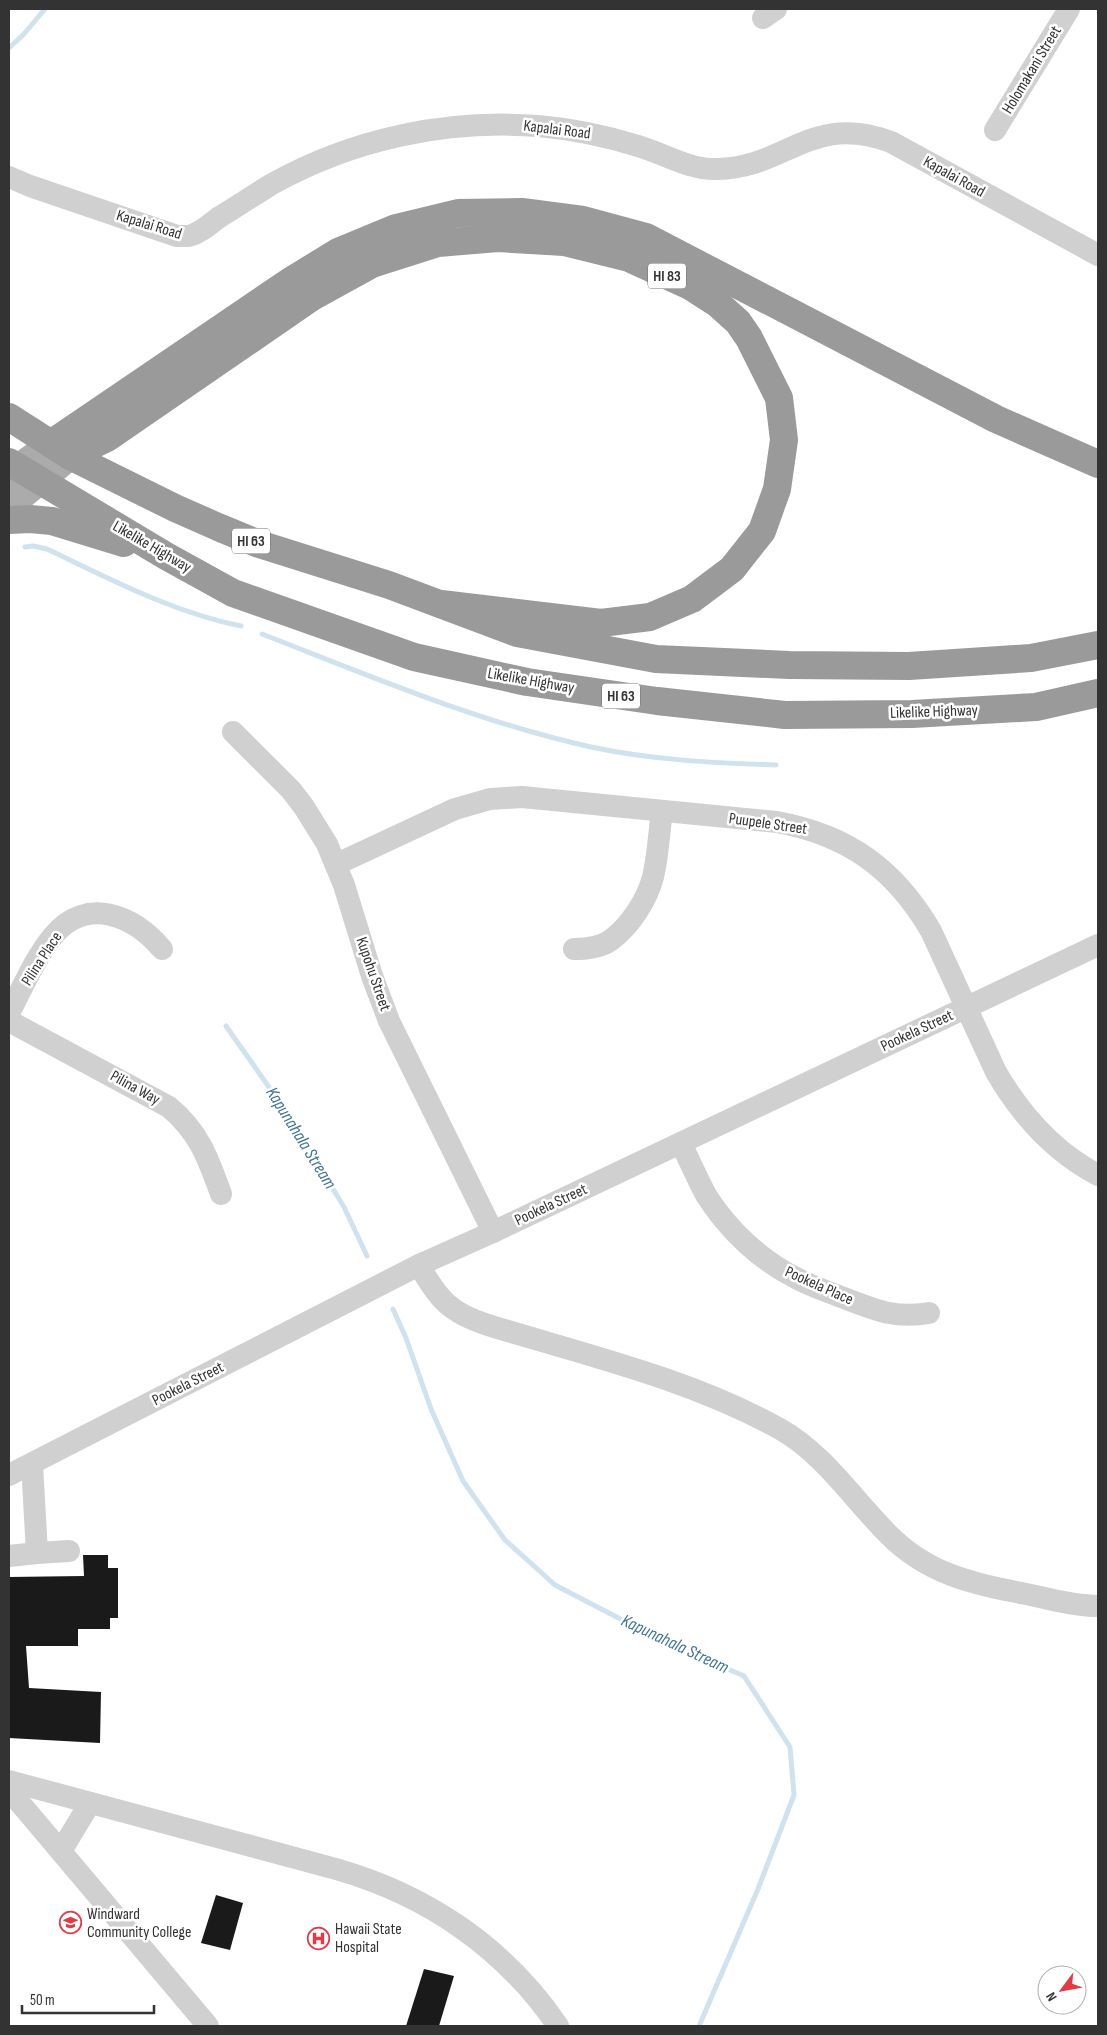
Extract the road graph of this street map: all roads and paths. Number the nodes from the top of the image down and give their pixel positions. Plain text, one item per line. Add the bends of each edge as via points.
1 (1069, 9) edge
2 (995, 130) dead end
3 (9, 177) edge
4 (1098, 255) edge
5 (9, 417) edge
6 (61, 450) junction
7 (1098, 464) edge
8 (19, 472) edge
9 (9, 506) edge
10 (9, 520) edge
11 (166, 556) junction
12 (441, 604) junction
13 (1098, 645) edge
14 (1098, 693) edge
15 (233, 732) dead end
16 (662, 811) junction
17 (337, 864) junction
18 (1098, 945) edge
19 (162, 949) dead end
20 (574, 949) dead end
21 (966, 1008) junction
22 (9, 1013) edge
23 (9, 1021) edge
24 (681, 1143) junction
25 (1098, 1175) edge
26 (221, 1194) dead end
27 (493, 1232) junction
28 (420, 1265) junction
29 (929, 1313) dead end
30 (32, 1464) junction
31 (9, 1475) edge
32 (69, 1552) dead end
33 (37, 1553) junction
34 (9, 1556) edge
35 (1098, 1606) edge
36 (9, 1781) edge
37 (9, 1790) edge
38 (90, 1803) junction
39 (61, 1851) junction
40 (207, 2026) edge
41 (558, 2026) edge

1 - 2 street, Holomakani Street
3 - 4 street, Kapalai Road via 177,236 189,236 302,168 367,144 434,129 503,125 572,130 639,146 691,166 715,169 742,166 823,135 850,132 891,142
5 - 6 highway, HI 63
6 - 7 highway via 289,282 338,252 396,228 458,213 522,212 584,220 646,237 996,419
6 - 8 main road, HI 83
6 - 12 highway, HI 63 via 175,508 243,538
6 - 12 highway, HI 83 via 107,438 312,298 372,264 438,243 498,238 564,242 629,258 690,286 738,322 779,398 784,440 777,489 762,532 732,569 692,600 650,617 600,623
8 - 9 main road, HI 83
8 - 11 highway, Likelike Highway / HI 63
10 - 11 highway via 52,521
11 - 14 highway, Likelike Highway / HI 63 via 233,593 414,657 527,682 785,715 912,714 1036,707
12 - 13 highway, HI 63 via 517,633 656,659 909,666 1032,658
15 - 17 street, Kupohu Street via 291,790 317,825
16 - 17 street, Puupele Street via 522,797 490,799 455,809
16 - 20 street via 653,876 637,912 610,941 593,948
16 - 21 street, Puupele Street via 796,826 833,838 870,859 899,886 919,911
17 - 27 street, Kupohu Street via 372,976 390,1021
18 - 21 street, Pookela Street
19 - 22 street, Pilina Place via 136,924 116,915 93,914 72,920 53,936
21 - 24 street, Pookela Street
21 - 25 street, Puupele Street via 996,1072 1020,1109 1052,1142
23 - 26 street, Pilina Way via 169,1107 198,1138
24 - 27 street, Pookela Street
24 - 29 street, Pookela Place via 717,1210 743,1240 776,1267 817,1288 884,1313
27 - 28 street, Pookela Street
28 - 30 street, Pookela Street
28 - 35 street via 433,1290 466,1316 662,1378 782,1430 812,1452 896,1541 936,1570 973,1584 1072,1604
30 - 31 street, Pookela Street
30 - 33 street
32 - 33 street
33 - 34 street
36 - 38 street
37 - 39 street
38 - 39 street
38 - 41 street via 362,1876 404,1893 436,1910 483,1944 528,1987
39 - 40 street

